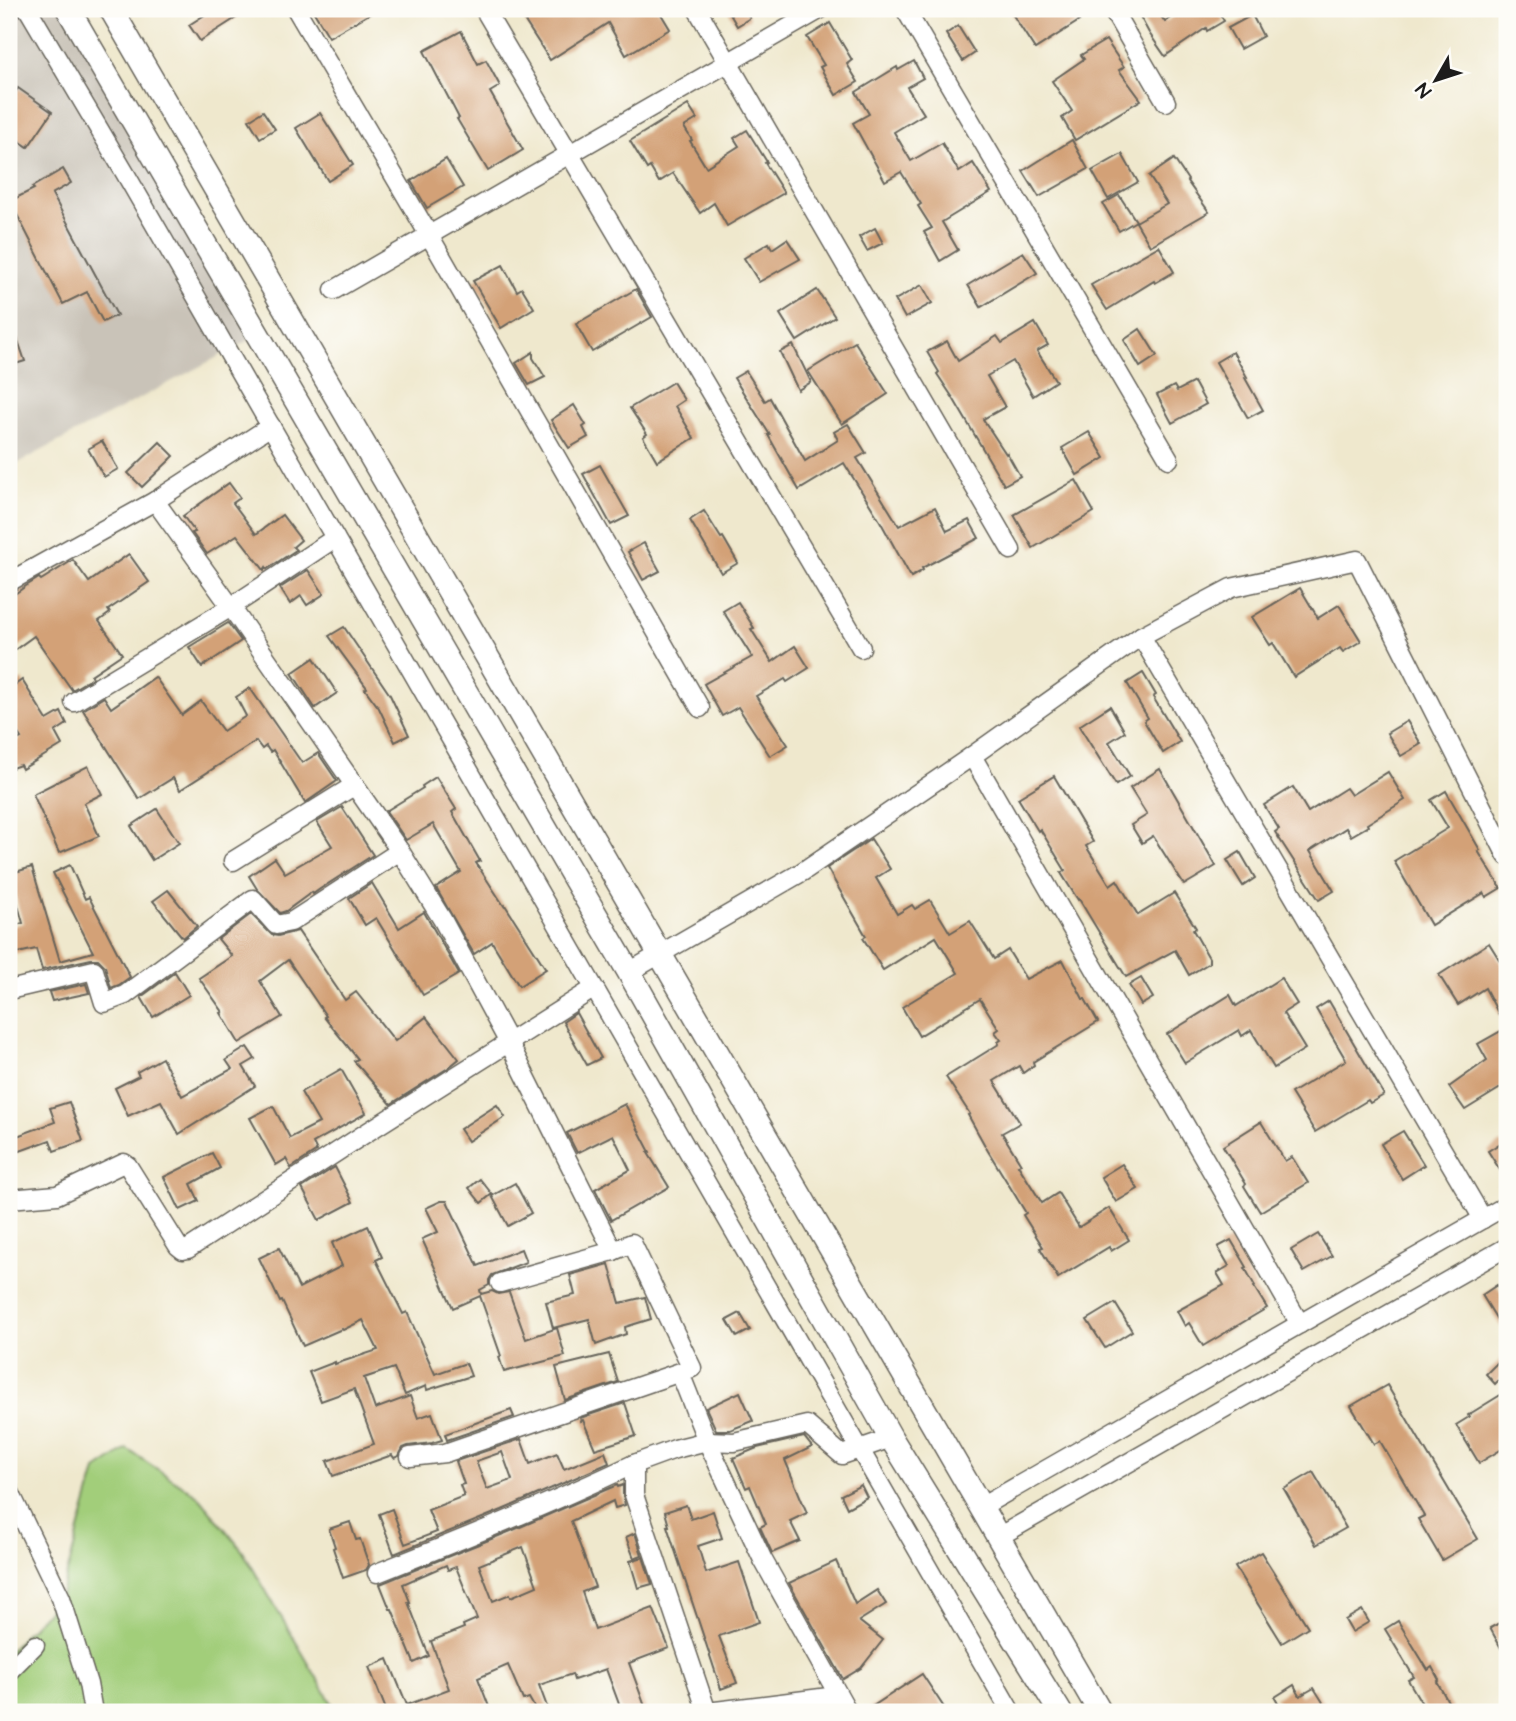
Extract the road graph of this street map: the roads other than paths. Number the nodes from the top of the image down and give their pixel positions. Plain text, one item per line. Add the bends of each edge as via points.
1 (28, 9) edge
2 (68, 9) edge
3 (111, 9) edge
4 (296, 9) edge
5 (484, 9) edge
6 (698, 9) edge
7 (821, 9) edge
8 (905, 9) edge
9 (1112, 9) edge
10 (729, 62) junction
11 (163, 99) junction
12 (1166, 102) dead end
13 (131, 117) junction
14 (569, 155) junction
15 (429, 235) junction
16 (334, 290) dead end
17 (271, 426) junction
18 (1169, 459) dead end
19 (155, 501) junction
20 (335, 538) junction
21 (1011, 550) dead end
22 (9, 582) edge
23 (231, 607) junction
24 (1141, 636) junction
25 (861, 648) dead end
26 (74, 702) dead end
27 (700, 708) dead end
28 (972, 756) junction
29 (355, 785) junction
30 (400, 851) junction
31 (1507, 856) edge
32 (233, 861) dead end
33 (660, 953) junction
34 (628, 972) junction
35 (593, 989) junction
36 (9, 990) edge
37 (509, 1042) junction
38 (9, 1199) edge
39 (1507, 1205) edge
40 (1483, 1219) junction
41 (1507, 1247) edge
42 (613, 1251) junction
43 (500, 1283) dead end
44 (1300, 1324) junction
45 (680, 1373) junction
46 (891, 1438) junction
47 (707, 1441) junction
48 (858, 1449) junction
49 (410, 1457) dead end
50 (634, 1464) junction
51 (9, 1490) edge
52 (981, 1507) junction
53 (998, 1537) junction
54 (377, 1573) dead end
55 (35, 1645) dead end
56 (9, 1671) edge
57 (837, 1696) junction
58 (93, 1712) edge
59 (707, 1712) edge
60 (848, 1712) edge
61 (1011, 1712) edge
62 (1060, 1712) edge
63 (1100, 1712) edge

1 - 17 street
2 - 13 main road
3 - 11 main road
4 - 15 street
5 - 14 street
6 - 10 street
7 - 10 street
8 - 18 street
9 - 12 street
10 - 14 street
10 - 21 street
11 - 13 main road
11 - 33 main road
13 - 34 main road
14 - 15 street
14 - 25 street
15 - 16 street
15 - 27 street
17 - 19 street
17 - 20 street
19 - 22 street
19 - 23 street
20 - 23 street
20 - 35 street
23 - 26 street
23 - 29 street
24 - 28 street
24 - 31 street via 1231,588 1357,559
24 - 40 street
28 - 33 street via 802,872
28 - 44 street
29 - 30 street
29 - 32 street
30 - 36 street via 290,922 276,925 253,899 125,995 104,1003 94,970
30 - 37 street
33 - 34 street
33 - 52 main road
34 - 46 main road
35 - 37 street
35 - 48 street
37 - 38 street via 188,1249 178,1246 124,1163 57,1195
37 - 42 street
39 - 40 street
40 - 44 street
41 - 53 street
42 - 43 street
42 - 45 street via 632,1243 692,1368
44 - 52 street
45 - 47 street
45 - 49 street via 445,1453
46 - 48 street
46 - 62 main road
47 - 48 street via 734,1441 807,1425 842,1455
47 - 50 street
47 - 57 street
48 - 61 street
50 - 54 street
50 - 59 street via 634,1495
51 - 58 street via 61,1598
52 - 53 main road
53 - 63 main road
55 - 56 street
57 - 59 street
57 - 60 street

